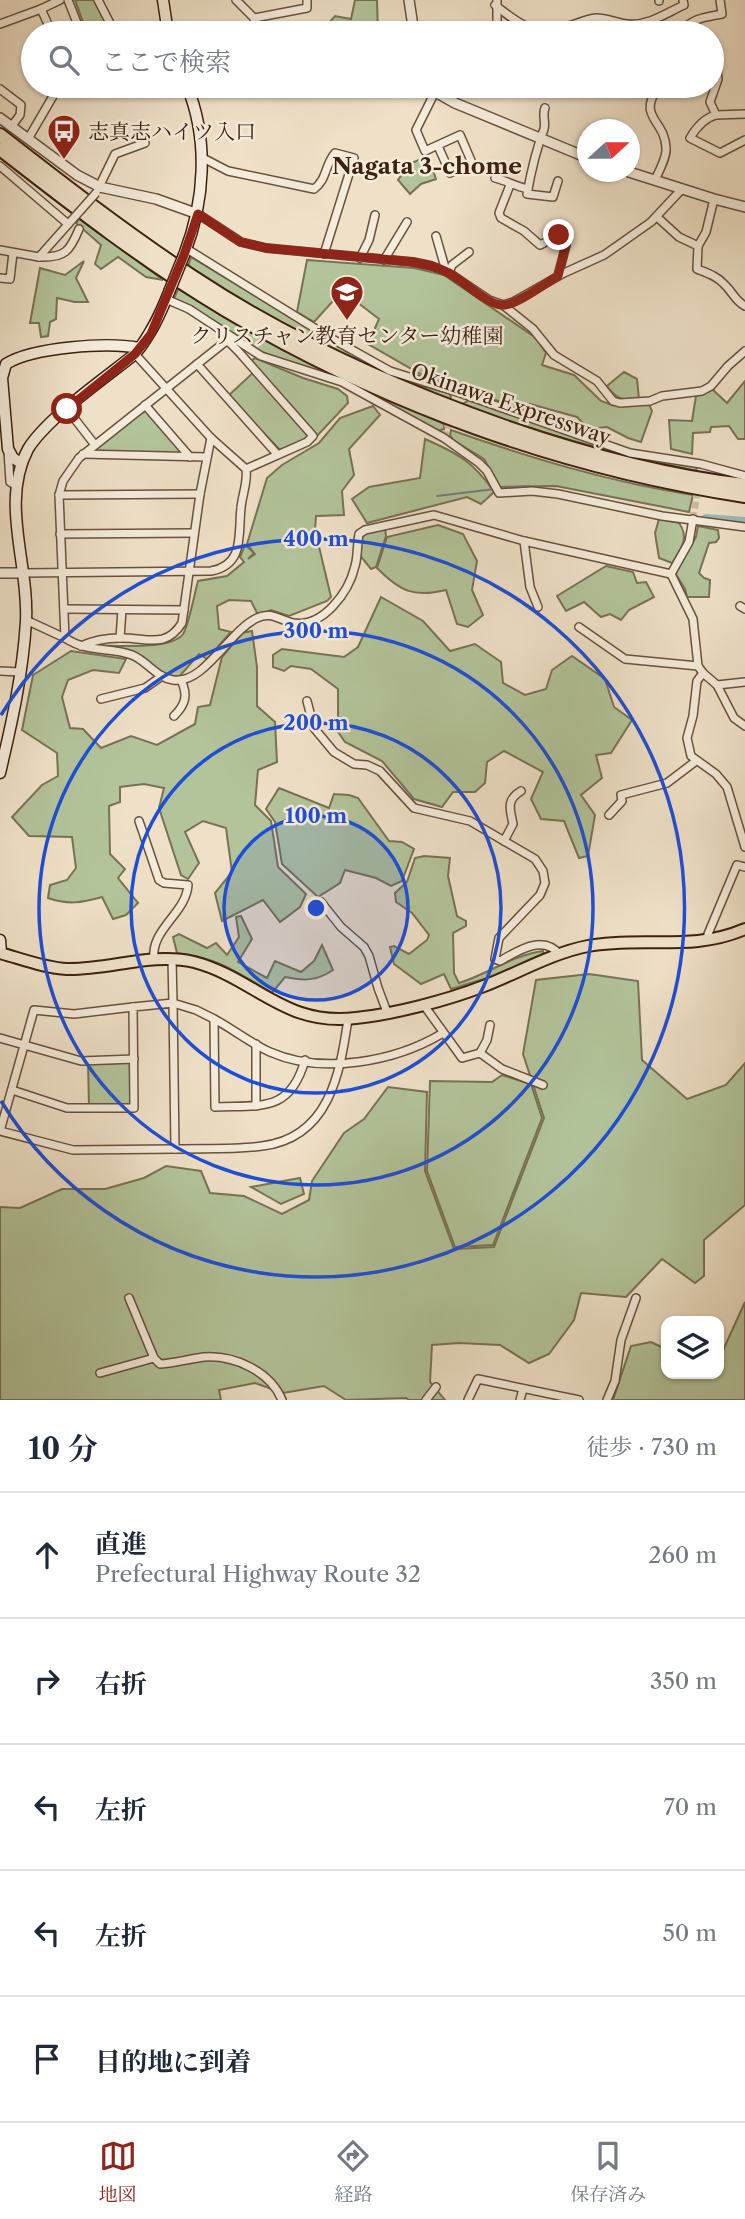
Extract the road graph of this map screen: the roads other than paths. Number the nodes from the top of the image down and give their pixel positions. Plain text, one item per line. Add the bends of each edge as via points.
1 (60, 0) edge
2 (68, 0) edge
3 (98, 0) edge
4 (163, 0) edge
5 (236, 0) edge
6 (307, 0) edge
7 (409, 0) edge
8 (683, 0) edge
9 (720, 0) edge
10 (496, 3) edge
11 (41, 5) edge
12 (254, 19) joint
13 (76, 21) edge
14 (109, 21) edge
15 (166, 21) edge
16 (412, 21) edge
17 (497, 21) edge
18 (518, 21) edge
19 (585, 21) edge
20 (615, 21) edge
21 (650, 21) edge
22 (694, 21) edge
23 (0, 24) edge
24 (0, 89) edge
25 (53, 98) edge
26 (191, 98) edge
27 (429, 98) edge
28 (651, 98) edge
29 (711, 98) edge
30 (447, 99) edge
31 (545, 108) dead end
32 (745, 114) edge
33 (716, 115) junction
34 (0, 118) edge
35 (11, 127) junction
36 (0, 135) edge
37 (539, 137) junction
38 (28, 139) junction
39 (745, 140) edge
40 (145, 143) dead end
41 (438, 146) junction
42 (0, 149) edge
43 (577, 154) edge
44 (201, 157) junction
45 (0, 166) edge
46 (640, 175) edge
47 (495, 178) dead end
48 (655, 180) junction
49 (558, 181) dead end
50 (510, 185) junction
51 (682, 188) junction
52 (528, 189) junction
53 (98, 190) junction
54 (714, 199) junction
55 (745, 207) edge
56 (198, 214) junction
57 (375, 215) dead end
58 (657, 217) junction
59 (70, 222) junction
60 (407, 222) dead end
61 (79, 229) dead end
62 (559, 235) dead end
63 (436, 236) dead end
64 (544, 243) dead end
65 (698, 246) junction
66 (0, 250) edge
67 (186, 252) junction
68 (469, 252) dead end
69 (13, 253) junction
70 (324, 254) junction
71 (39, 257) junction
72 (360, 258) junction
73 (384, 260) junction
74 (447, 272) junction
75 (558, 276) junction
76 (0, 278) edge
77 (168, 295) junction
78 (503, 306) junction
79 (745, 306) edge
80 (242, 348) junction
81 (137, 351) junction
82 (745, 351) edge
83 (197, 364) junction
84 (3, 365) edge
85 (166, 388) junction
86 (460, 393) junction
87 (456, 402) tunnel mouth
88 (145, 405) junction
89 (67, 409) junction
90 (211, 438) junction
91 (5, 443) edge
92 (95, 444) junction
93 (83, 454) junction
94 (277, 454) junction
95 (190, 457) junction
96 (206, 457) junction
97 (21, 463) junction
98 (246, 469) junction
99 (745, 476) edge
100 (15, 485) junction
101 (745, 485) edge
102 (200, 494) junction
103 (60, 495) junction
104 (745, 496) edge
105 (693, 520) junction
106 (745, 527) edge
107 (194, 533) junction
108 (60, 534) junction
109 (524, 541) junction
110 (190, 571) junction
111 (0, 573) edge
112 (23, 573) junction
113 (62, 573) junction
114 (671, 574) junction
115 (538, 607) dead end
116 (64, 609) junction
117 (121, 610) junction
118 (184, 610) junction
119 (26, 621) junction
120 (579, 627) dead end
121 (65, 638) junction
122 (120, 638) junction
123 (81, 646) junction
124 (701, 669) junction
125 (0, 671) edge
126 (20, 672) junction
127 (162, 676) junction
128 (181, 680) junction
129 (745, 682) edge
130 (717, 685) junction
131 (101, 699) dead end
132 (307, 701) dead end
133 (174, 716) dead end
134 (745, 726) edge
135 (2, 759) edge
136 (696, 761) junction
137 (0, 773) edge
138 (521, 791) dead end
139 (609, 815) dead end
140 (139, 821) dead end
141 (504, 841) junction
142 (745, 848) edge
143 (745, 867) edge
144 (321, 902) dead end
145 (745, 929) edge
146 (0, 940) edge
147 (708, 942) junction
148 (0, 953) edge
149 (560, 955) junction
150 (172, 959) junction
151 (0, 960) edge
152 (154, 960) junction
153 (173, 1003) junction
154 (424, 1004) junction
155 (133, 1007) junction
156 (387, 1012) junction
157 (214, 1019) junction
158 (348, 1019) junction
159 (490, 1025) dead end
160 (443, 1033) junction
161 (0, 1038) edge
162 (256, 1044) junction
163 (23, 1045) junction
164 (480, 1053) junction
165 (134, 1059) junction
166 (305, 1060) junction
167 (342, 1064) junction
168 (543, 1085) dead end
169 (12, 1090) junction
170 (256, 1105) junction
171 (175, 1149) junction
172 (129, 1298) dead end
173 (636, 1298) dead end
174 (154, 1358) junction
175 (100, 1373) dead end
176 (436, 1387) dead end
177 (523, 1389) junction
178 (282, 1400) edge
179 (426, 1400) edge
180 (468, 1400) edge
181 (520, 1400) edge
182 (579, 1400) edge
183 (607, 1400) edge

1 - 11 street
2 - 13 street
3 - 14 street
4 - 15 main road
5 - 12 street
6 - 12 street via 307,8
7 - 16 street
8 - 21 street via 684,5
9 - 22 street via 722,14
10 - 17 street
10 - 18 street
11 - 23 street
19 - 20 street
24 - 35 street via 21,105
25 - 38 street
26 - 44 main road
27 - 41 street via 416,131 425,152
28 - 48 street via 651,116 667,149
29 - 33 street
30 - 37 street
31 - 37 street via 545,127
32 - 33 street
33 - 39 street via 690,138 720,153
34 - 35 street
35 - 38 street
36 - 101 highway, Okinawa Expressway via 194,278 366,371 446,406 575,449
37 - 43 street
37 - 52 street
38 - 53 street
40 - 53 street via 115,154
41 - 41 street via 460,135 472,163 450,173
42 - 104 highway, Okinawa Expressway via 187,286 267,334 357,379 536,450 633,476
44 - 56 main road
44 - 70 street via 228,171 314,189 322,184 335,153 354,158
45 - 59 street
46 - 48 street
47 - 50 street
48 - 51 street
49 - 52 street via 553,197 527,194
50 - 52 street
50 - 64 street via 499,212 501,218 540,245
51 - 54 street
51 - 58 street
53 - 56 street via 156,199
53 - 59 street, bridge
54 - 55 street
54 - 65 street
56 - 67 main road
56 - 70 street via 240,242
57 - 72 street
58 - 65 street via 679,237
58 - 75 street via 604,256
59 - 71 street
60 - 73 street
61 - 71 street via 65,253
62 - 75 street via 566,245
63 - 74 street
65 - 79 street via 697,269 720,280
66 - 69 street
67 - 77 main road, bridge
67 - 86 street via 390,371
68 - 74 street
69 - 71 street
69 - 76 street via 9,279
70 - 72 street
72 - 73 street
73 - 74 street
74 - 78 street
75 - 78 street
77 - 80 street
77 - 81 main road via 151,334
78 - 82 street via 533,329 554,355 597,381 620,403 702,391
80 - 83 street via 225,342
80 - 94 street via 313,436
80 - 105 street via 342,383 392,408 471,456 487,471 497,490 558,494
81 - 84 main road via 125,346 59,350 25,354
81 - 85 street
81 - 89 main road
83 - 85 street
83 - 94 street
84 - 91 main road
85 - 88 street
85 - 90 street
86 - 87 street
86 - 99 street via 630,453
88 - 92 street
88 - 95 street
89 - 92 street
89 - 97 main road via 36,439
90 - 96 street
90 - 98 street
91 - 97 main road via 10,455
91 - 100 street via 10,482
92 - 93 street
93 - 95 street
93 - 103 street via 63,481
94 - 98 street
95 - 96 street
96 - 102 street
97 - 100 main road
98 - 110 street via 239,544 233,560 222,569
100 - 112 main road via 14,513
102 - 103 street
102 - 107 street
103 - 108 street
105 - 106 street
105 - 114 street via 689,542
107 - 108 street
107 - 110 street
108 - 113 street
109 - 114 street
109 - 115 street via 530,587
109 - 128 street via 434,515 365,530 359,534 349,583 330,610 296,623 268,615 257,618 232,636 202,672
110 - 113 street
110 - 118 street
111 - 112 street
112 - 113 street
112 - 119 main road
113 - 116 street
114 - 124 street via 693,619
116 - 117 street
116 - 121 street
117 - 118 street
117 - 122 street
118 - 122 street via 182,623 170,638
119 - 121 street
119 - 126 main road
120 - 124 street via 625,659
121 - 123 street
122 - 123 street
123 - 127 street via 131,654
124 - 130 street
124 - 136 street via 687,738
125 - 126 street
126 - 135 main road
127 - 128 street
127 - 131 street via 145,688
128 - 133 street via 187,692
129 - 130 street
130 - 134 street via 734,718
132 - 141 street via 314,728 334,752 380,771 414,808 470,821
135 - 137 main road
136 - 139 street via 667,783 621,795 622,801
136 - 142 street via 727,787
138 - 141 street via 510,800 513,824
140 - 152 street via 159,880 188,885 187,897 155,940
141 - 149 street via 535,859 545,883 540,895 499,937 495,959 544,944
143 - 147 street via 737,864
144 - 156 street via 364,947
145 - 147 main road
146 - 148 main road
147 - 149 main road via 606,944
148 - 151 street
148 - 152 main road via 66,969
149 - 154 main road via 485,986
150 - 152 main road
150 - 153 street
150 - 158 main road via 216,970 290,1011
153 - 155 street
153 - 157 street
153 - 171 street
154 - 156 main road
154 - 160 street
155 - 163 street via 74,1014 34,1010
155 - 165 street
156 - 158 main road
157 - 162 street
157 - 170 street via 215,1107
158 - 167 street
159 - 164 street
160 - 164 street via 462,1058
160 - 167 street via 409,1051
161 - 163 street
162 - 166 street
162 - 170 street
163 - 165 street via 81,1061
163 - 169 street
164 - 168 street via 502,1069
165 - 169 street via 134,1108 67,1108
166 - 167 street
166 - 170 street via 291,1092 272,1104
167 - 171 street via 322,1109 288,1138 261,1146
169 - 171 street via 0,1131 73,1150
172 - 174 street
173 - 183 street
174 - 175 street
174 - 178 street via 160,1364 205,1357 238,1361 274,1386
176 - 179 street
177 - 180 street via 478,1379
177 - 181 street
177 - 182 street

